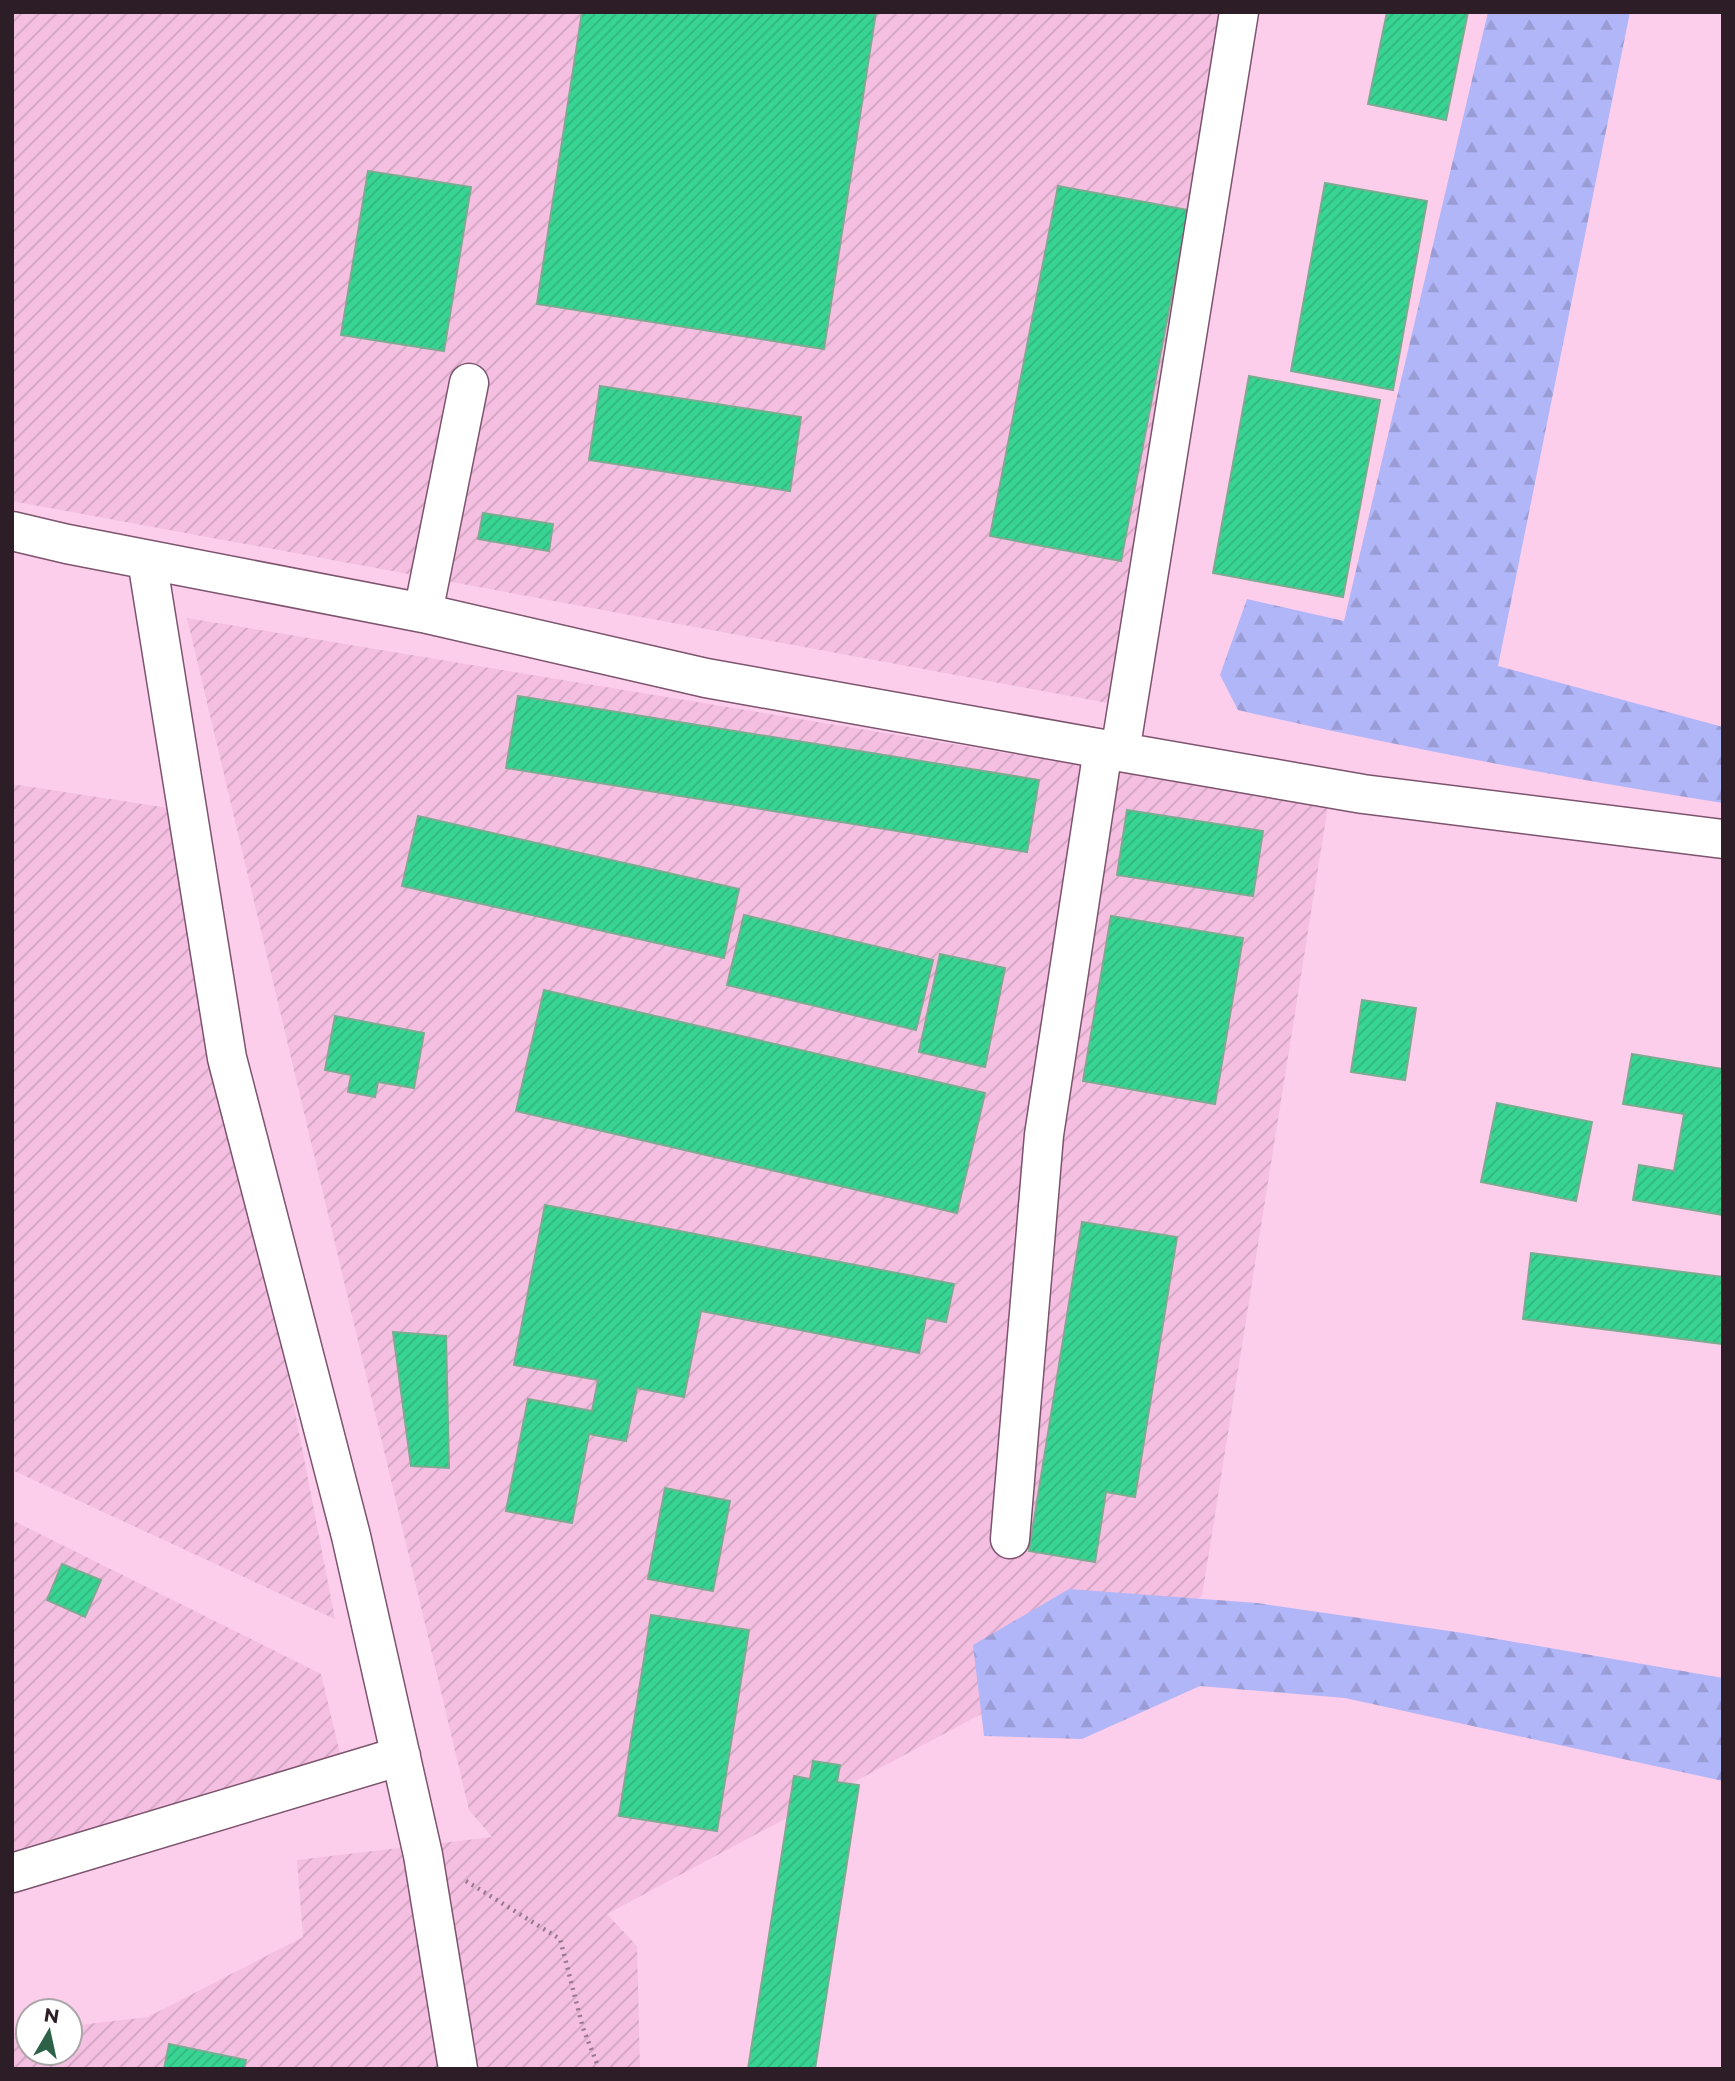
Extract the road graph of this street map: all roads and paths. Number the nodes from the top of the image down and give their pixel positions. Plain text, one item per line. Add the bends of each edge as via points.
1 (1239, 12) edge
2 (470, 383) dead end
3 (15, 527) edge
4 (146, 560) junction
5 (424, 613) junction
6 (1112, 751) junction
7 (1723, 839) edge
8 (1010, 1539) dead end
9 (401, 1756) junction
10 (423, 1854) junction
11 (12, 1873) edge
12 (458, 2069) edge
13 (599, 2069) edge

1 - 6 street
2 - 5 street
3 - 4 street
4 - 5 street
4 - 9 street via 227,1058 351,1536
5 - 6 street via 706,678
6 - 7 street via 1363,794
6 - 8 street via 1044,1135
9 - 10 street
9 - 11 street
10 - 12 street
10 - 13 path via 560,1939 583,2028

